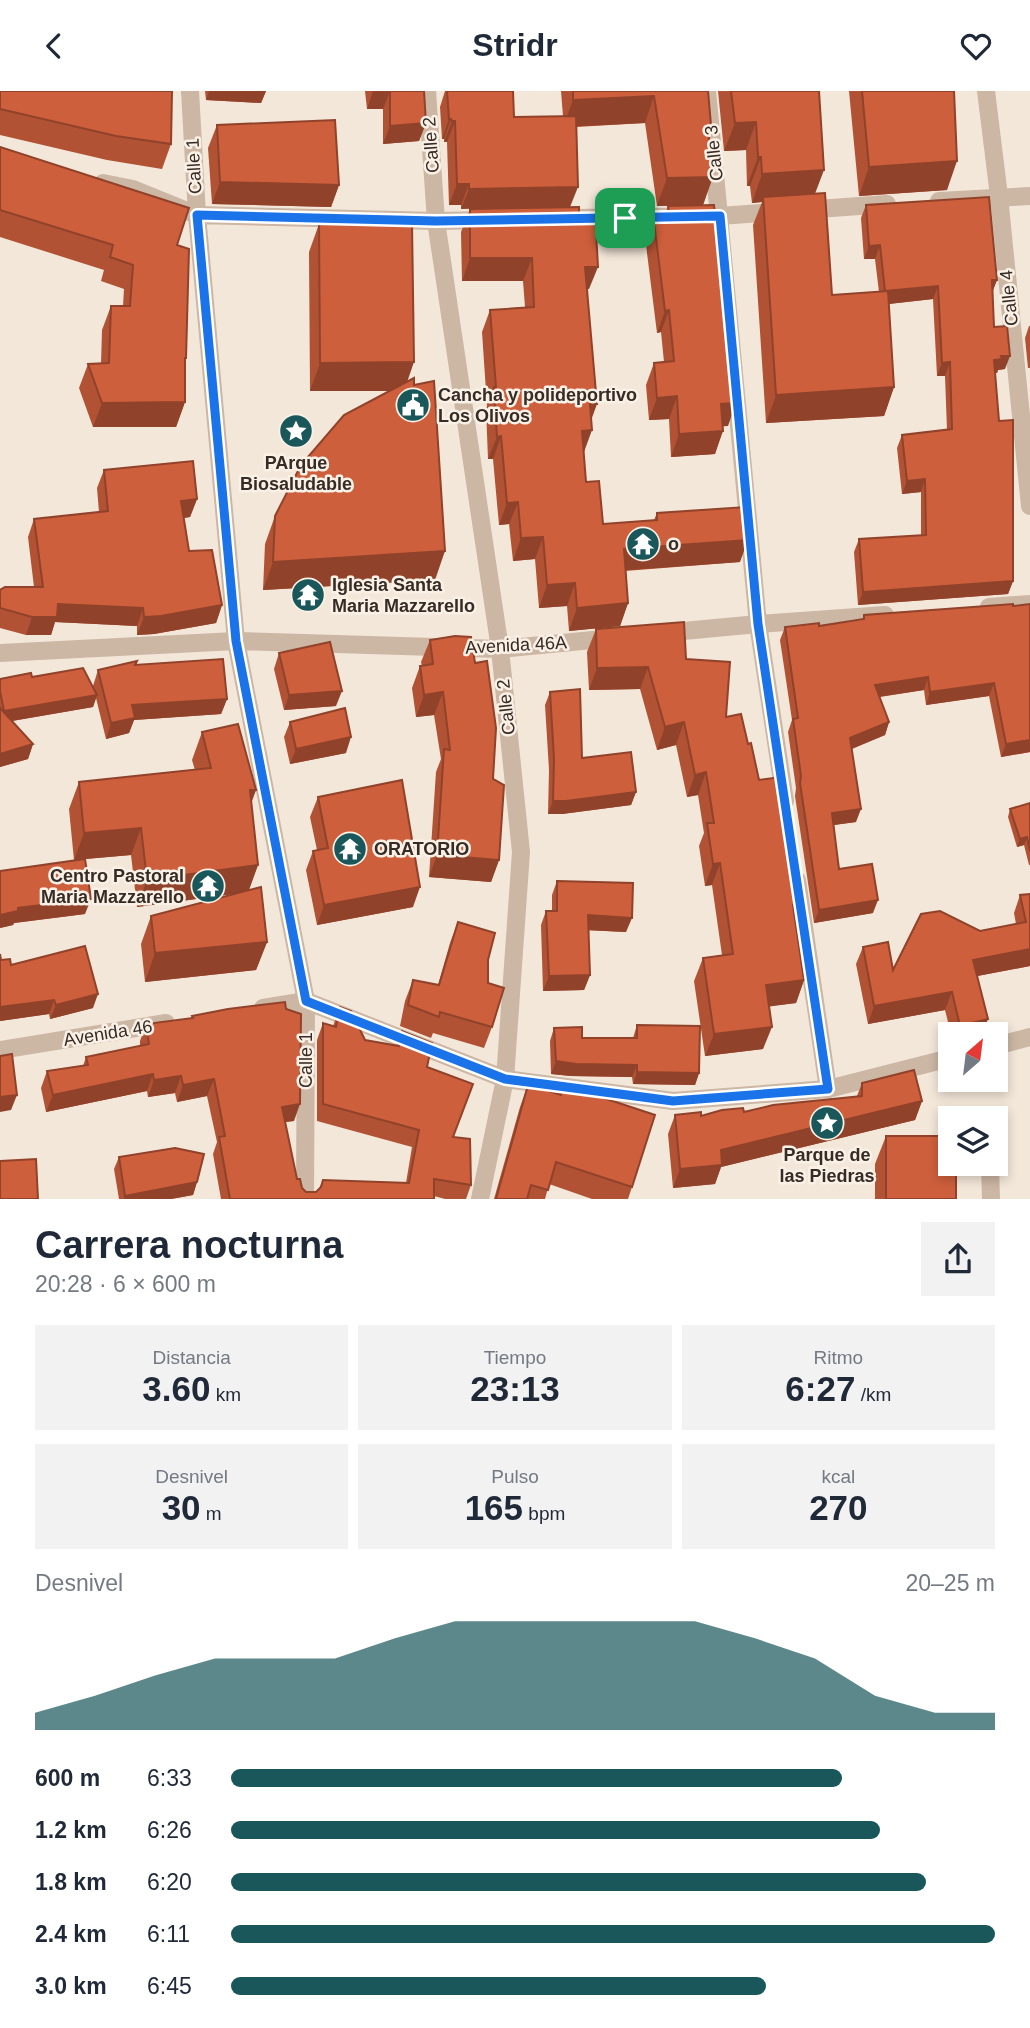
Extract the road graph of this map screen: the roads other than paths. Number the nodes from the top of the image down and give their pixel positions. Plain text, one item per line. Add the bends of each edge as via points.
1 (190, 91) edge
2 (427, 91) edge
3 (707, 91) edge
4 (986, 91) edge
5 (80, 179) edge
6 (1030, 195) edge
7 (999, 196) junction
8 (197, 215) junction
9 (720, 216) junction
10 (558, 219) edge
11 (504, 220) edge
12 (436, 221) junction
13 (1030, 506) edge
14 (1030, 604) edge
15 (976, 608) edge
16 (908, 613) edge
17 (758, 624) junction
18 (236, 641) junction
19 (500, 649) junction
20 (0, 653) edge
21 (787, 815) edge
22 (793, 856) edge
23 (306, 1001) junction
24 (252, 1009) edge
25 (186, 1020) edge
26 (1030, 1037) edge
27 (1008, 1043) edge
28 (0, 1050) edge
29 (938, 1061) edge
30 (505, 1079) junction
31 (828, 1089) junction
32 (990, 1176) edge
33 (305, 1199) edge
34 (480, 1199) edge
35 (991, 1199) edge

1 - 8 street, Calle 1
2 - 12 street, Calle 2
3 - 9 street, Calle 3
4 - 7 street, Calle 4
5 - 8 street via 134,189
6 - 7 street
7 - 9 street
7 - 13 street, Calle 4
8 - 12 street
8 - 18 street, Calle 1
9 - 10 street
9 - 17 street, Calle 3
11 - 12 street
12 - 19 street, Calle 2
14 - 15 street
16 - 17 street, Avenida 46A
17 - 19 street, Avenida 46A
17 - 21 street, Calle 3
18 - 19 street, Avenida 46A
18 - 20 street, Avenida 46A
18 - 23 street, Calle 1
19 - 30 street, Calle 2 via 521,852
22 - 31 street
23 - 24 street
23 - 30 street
23 - 33 street, Calle 1
25 - 28 street, Avenida 46
26 - 27 street
29 - 31 street
30 - 31 street via 673,1101
30 - 34 street, Calle 2
32 - 35 street

